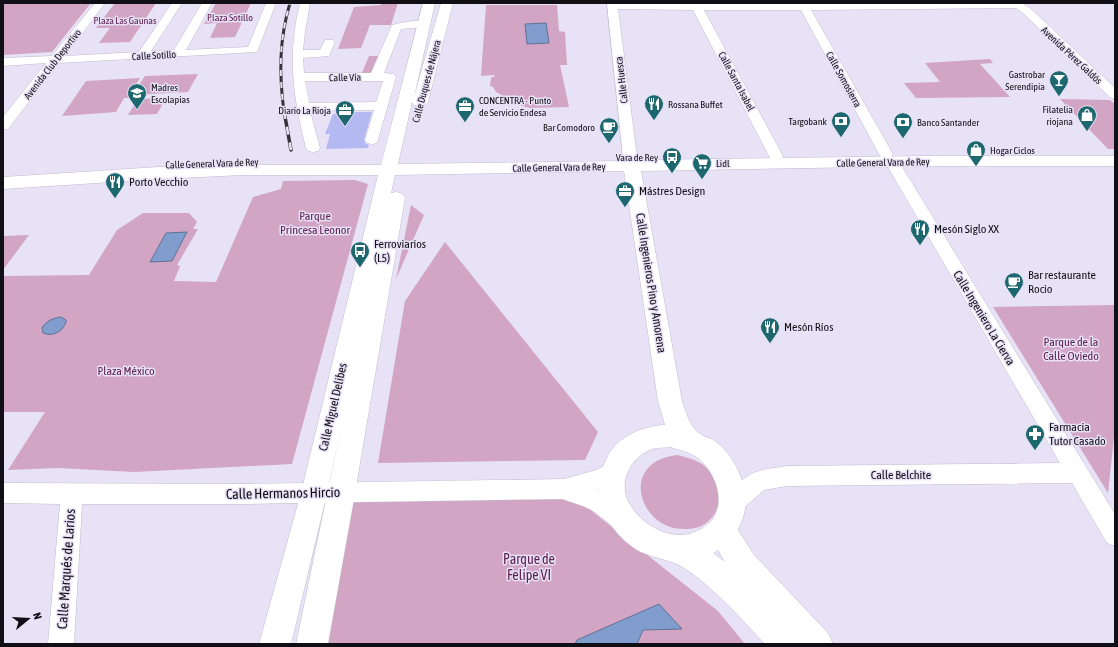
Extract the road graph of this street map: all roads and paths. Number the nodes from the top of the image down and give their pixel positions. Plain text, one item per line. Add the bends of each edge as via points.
1 (100, 3) edge
2 (177, 3) edge
3 (207, 3) edge
4 (271, 3) edge
5 (305, 3) edge
6 (429, 3) edge
7 (447, 3) edge
8 (1017, 4) edge
9 (612, 5) edge
10 (803, 5) edge
11 (696, 7) junction
12 (424, 24) junction
13 (329, 42) dead end
14 (178, 54) junction
15 (298, 54) junction
16 (142, 56) junction
17 (56, 59) junction
18 (3, 62) edge
19 (299, 77) junction
20 (376, 77) junction
21 (1115, 95) edge
22 (382, 106) junction
23 (303, 107) junction
24 (417, 113) dead end
25 (3, 126) edge
26 (413, 128) dead end
27 (372, 140) dead end
28 (313, 148) dead end
29 (1115, 152) edge
30 (776, 156) junction
31 (889, 158) junction
32 (404, 160) junction
33 (1115, 161) edge
34 (630, 162) junction
35 (3, 175) edge
36 (3, 184) edge
37 (670, 401) junction
38 (651, 438) junction
39 (689, 440) junction
40 (614, 471) junction
41 (1077, 473) junction
42 (564, 489) junction
43 (3, 493) edge
44 (314, 493) junction
45 (342, 493) junction
46 (71, 494) junction
47 (728, 515) junction
48 (627, 525) junction
49 (1115, 535) edge
50 (681, 549) junction
51 (61, 644) edge
52 (275, 644) edge
53 (312, 644) edge
54 (786, 644) edge
55 (817, 644) edge

1 - 17 street, Avenida Club Deportivo
2 - 16 street
3 - 14 street
4 - 14 street, Calle Sotillo via 253,50
5 - 15 street
6 - 12 main road, Calle Duques de Nájera
7 - 24 main road, Calle Duques de Nájera
8 - 10 street
8 - 21 street, Avenida Pérez Galdós
9 - 11 street
9 - 34 street, Calle Huesca
10 - 11 street
10 - 31 street, Calle Somosierra
11 - 30 street, Calle Santa Isabel
12 - 20 street, Calle Duques de Nájera via 404,24 396,27
12 - 32 main road, Calle Duques de Nájera
13 - 15 street, Calle Vía via 325,54
14 - 16 street, Calle Sotillo
15 - 19 street
16 - 17 street, Calle Sotillo
17 - 18 street, Calle Sotillo
17 - 25 street, Avenida Club Deportivo
19 - 20 street, Calle Vía
19 - 23 street
20 - 22 street, Calle Vía via 390,77
22 - 23 street
22 - 27 street
23 - 28 street
26 - 32 main road, Calle Duques de Nájera
29 - 31 main road, Calle General Vara de Rey
30 - 31 main road, Calle General Vara de Rey
30 - 34 main road, Calle General Vara de Rey
31 - 33 main road, Calle General Vara de Rey
31 - 34 main road, Calle General Vara de Rey
31 - 41 street, Calle Ingeniero La Cierva
32 - 34 main road, Calle General Vara de Rey
32 - 34 main road, Calle General Vara de Rey via 603,158
32 - 35 main road, Calle General Vara de Rey via 223,163
32 - 36 main road, Calle General Vara de Rey via 306,169 160,173
32 - 44 main road, Calle Miguel Delibes
32 - 45 main road, Calle Miguel Delibes
34 - 37 main road, Calle Ingenieros Pino y Amorena
37 - 38 main road, Calle Ingenieros Pino y Amorena via 662,430
37 - 39 main road, Calle Ingenieros Pino y Amorena via 678,426
38 - 39 main road, Calle Ingenieros Pino y Amorena via 670,436
38 - 40 main road, Calle Ingenieros Pino y Amorena via 627,451
39 - 47 main road, Calle Ingenieros Pino y Amorena via 707,450 721,465 730,483
40 - 42 street via 602,479
40 - 48 main road, Calle Ingenieros Pino y Amorena via 611,488 617,508
41 - 47 street, Calle Belchite via 786,476 759,481
41 - 49 street, Calle Ingeniero La Cierva
42 - 45 street, Calle Hermanos Hircio
42 - 48 street via 604,504
43 - 46 street, Calle Hermanos Hircio
44 - 45 street, Calle Hermanos Hircio
44 - 46 street, Calle Hermanos Hircio
44 - 52 main road, Calle Miguel Delibes
45 - 53 main road, Calle Miguel Delibes
46 - 51 street, Calle Marqués de Larios
47 - 50 main road, Calle Ingenieros Pino y Amorena via 712,539
47 - 55 main road, Calle Ingenieros Pino y Amorena via 730,546 744,565
48 - 50 main road, Calle Ingenieros Pino y Amorena via 652,543 666,548
50 - 54 main road, Calle Ingenieros Pino y Amorena via 724,582

